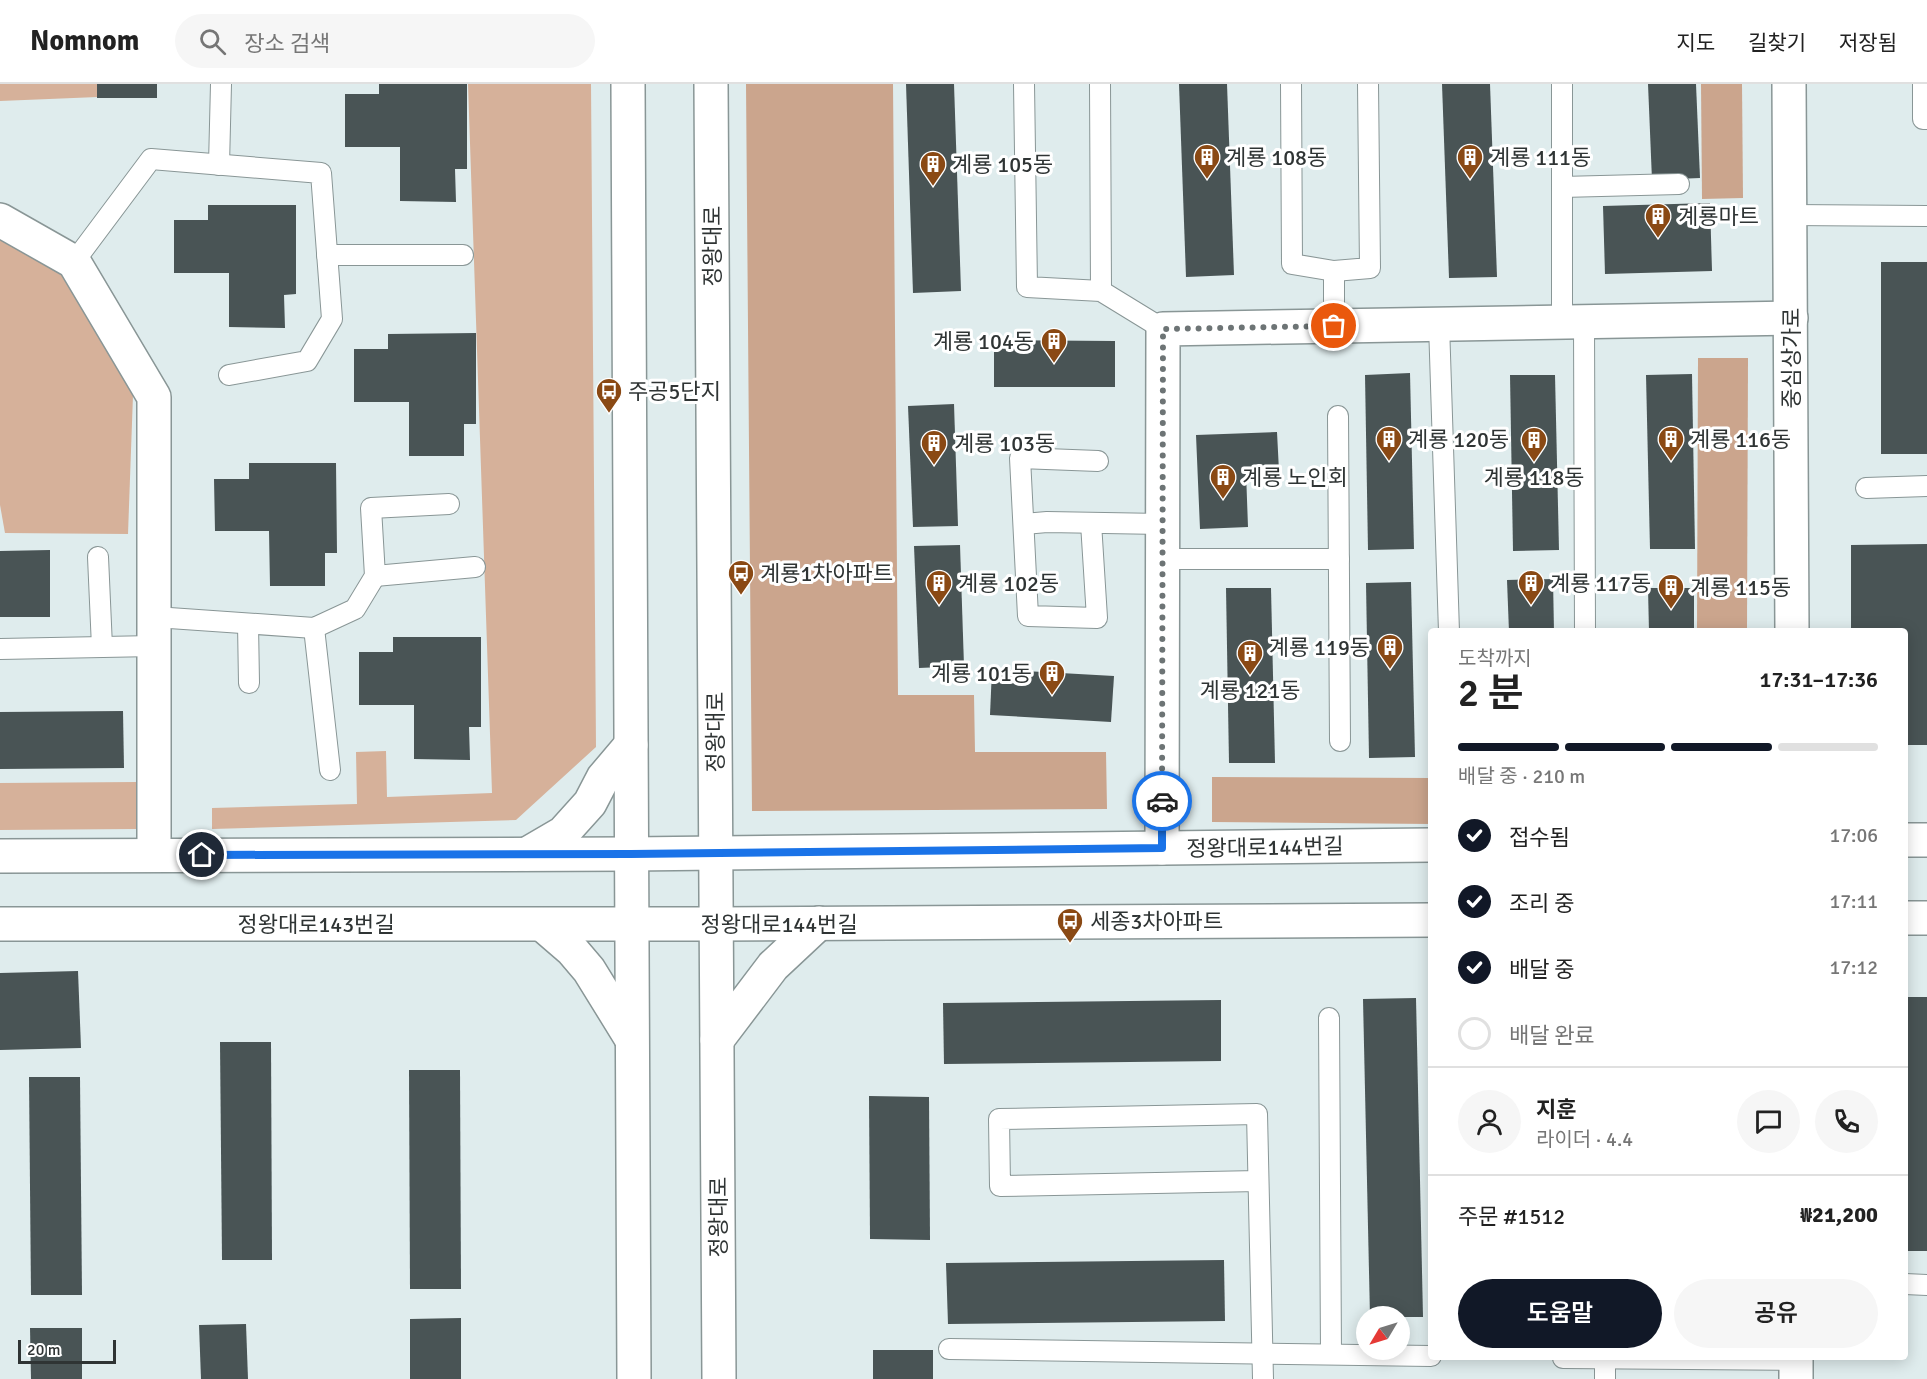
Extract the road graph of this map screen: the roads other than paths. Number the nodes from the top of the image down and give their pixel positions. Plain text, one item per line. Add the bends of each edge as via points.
1 (221, 84) edge
2 (628, 84) edge
3 (711, 84) edge
4 (1024, 84) edge
5 (1100, 84) edge
6 (1291, 84) edge
7 (1368, 84) edge
8 (1562, 84) edge
9 (1789, 84) edge
10 (1923, 84) edge
11 (1927, 118) edge
12 (219, 165) junction
13 (1679, 184) dead end
14 (1562, 187) junction
15 (1790, 215) junction
16 (1927, 216) edge
17 (0, 220) edge
18 (327, 255) junction
19 (463, 255) dead end
20 (74, 262) junction
21 (1334, 271) junction
22 (1101, 291) junction
23 (1791, 318) junction
24 (1573, 321) junction
25 (1439, 324) junction
26 (1334, 326) junction
27 (1163, 329) junction
28 (229, 375) dead end
29 (1338, 416) dead end
30 (1098, 461) dead end
31 (1927, 486) edge
32 (1866, 488) dead end
33 (449, 504) dead end
34 (1091, 523) junction
35 (1024, 524) junction
36 (1162, 524) junction
37 (98, 557) dead end
38 (1163, 559) junction
39 (1339, 559) junction
40 (475, 567) dead end
41 (375, 576) junction
42 (248, 624) junction
43 (314, 628) junction
44 (1449, 628) edge
45 (1585, 628) edge
46 (1792, 628) edge
47 (154, 632) junction
48 (102, 647) junction
49 (0, 649) edge
50 (249, 683) dead end
51 (1340, 741) dead end
52 (631, 745) junction
53 (330, 770) dead end
54 (1908, 840) edge
55 (1927, 840) edge
56 (1428, 845) edge
57 (1162, 848) junction
58 (716, 852) junction
59 (527, 854) junction
60 (631, 854) junction
61 (154, 855) junction
62 (0, 856) edge
63 (1908, 918) edge
64 (1927, 918) edge
65 (1428, 920) edge
66 (819, 923) junction
67 (0, 924) edge
68 (632, 924) junction
69 (716, 924) junction
70 (543, 925) junction
71 (1329, 1018) dead end
72 (632, 1040) junction
73 (717, 1040) junction
74 (1258, 1181) junction
75 (1908, 1284) edge
76 (1927, 1285) edge
77 (949, 1349) dead end
78 (1262, 1354) junction
79 (1331, 1354) junction
80 (1428, 1356) edge
81 (1605, 1360) edge
82 (1653, 1360) edge
83 (1796, 1366) edge
84 (634, 1379) edge
85 (718, 1379) edge
86 (1263, 1379) edge
87 (1605, 1379) edge

1 - 12 lane
2 - 52 street
3 - 58 street, 정왕대로
4 - 22 lane via 1027,287
5 - 22 lane
6 - 21 lane via 1292,264
7 - 21 lane via 1370,268
8 - 14 lane
9 - 15 street, 중심상가로
10 - 11 lane via 1923,118
12 - 18 lane via 321,173
12 - 20 lane via 151,159
13 - 14 lane
14 - 24 lane
15 - 16 lane
15 - 23 street, 중심상가로
17 - 20 street
18 - 19 lane
18 - 28 lane via 332,319 308,360
20 - 47 street via 154,397
21 - 26 lane
22 - 27 lane
23 - 24 street
23 - 46 street, 중심상가로
24 - 25 street
24 - 45 lane
25 - 26 street
25 - 44 lane
26 - 27 street
27 - 36 street
29 - 39 lane
30 - 35 lane via 1020,458
31 - 32 lane
33 - 41 lane via 371,508
34 - 35 lane
34 - 35 lane via 1097,618 1028,616
34 - 36 lane
36 - 38 street
37 - 48 lane
38 - 39 lane
38 - 57 street
39 - 51 lane
40 - 41 lane
41 - 43 lane via 355,609
42 - 43 lane
42 - 47 lane
42 - 50 lane
43 - 53 lane
47 - 48 lane
47 - 61 street
48 - 49 lane
52 - 59 street via 603,778 590,803 563,833
52 - 60 street
54 - 55 street
56 - 57 street, 정왕대로144번길
57 - 58 street, 정왕대로144번길
58 - 60 street, 정왕대로144번길
58 - 69 street, 정왕대로
59 - 60 street
59 - 61 street
60 - 68 street
61 - 62 street
63 - 64 street
65 - 66 street, 정왕대로144번길
66 - 69 street, 정왕대로144번길
66 - 73 street via 773,966
67 - 70 street, 정왕대로143번길
68 - 69 street, 정왕대로144번길
68 - 70 street, 정왕대로143번길
68 - 72 street
69 - 73 street, 정왕대로
70 - 72 street via 573,950 589,970
71 - 79 lane
72 - 84 street
73 - 85 street, 정왕대로
74 - 74 lane via 1257,1114 999,1119 1000,1186
74 - 78 lane
75 - 76 lane
77 - 78 lane
78 - 79 lane
78 - 86 lane
79 - 80 lane
81 - 87 lane
82 - 83 lane

